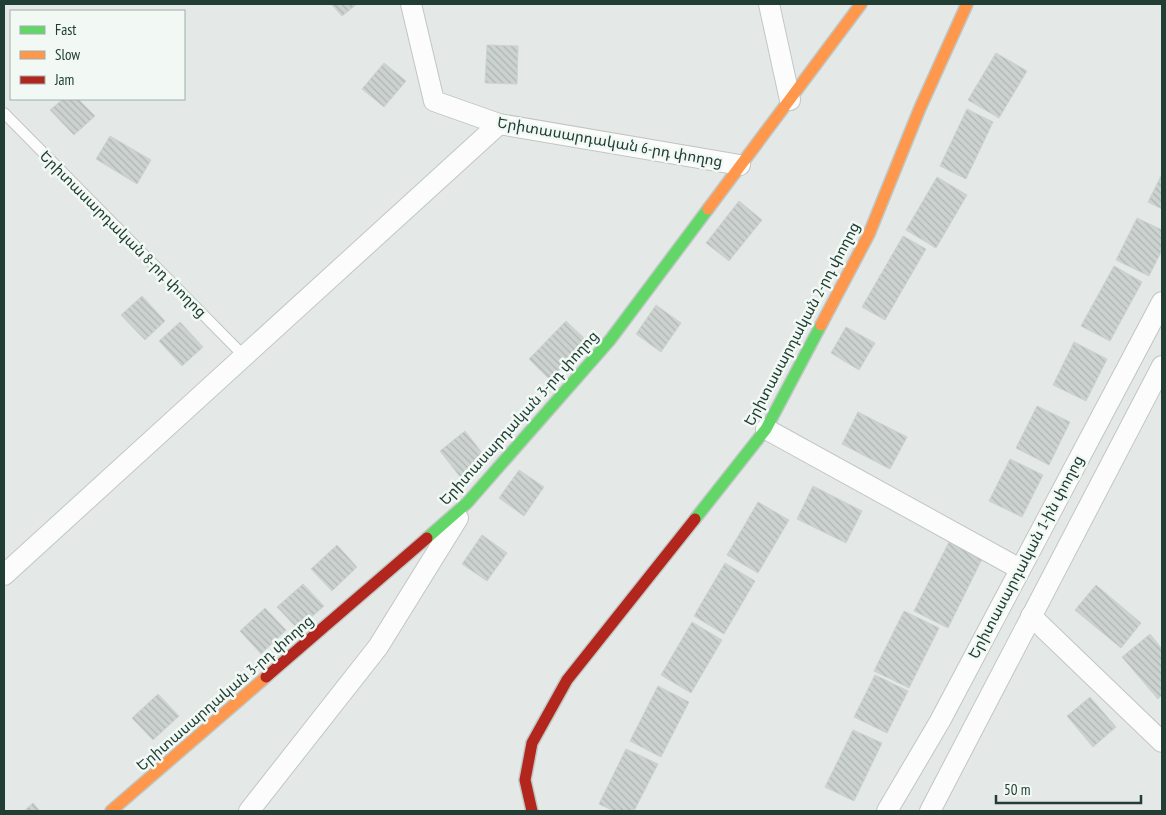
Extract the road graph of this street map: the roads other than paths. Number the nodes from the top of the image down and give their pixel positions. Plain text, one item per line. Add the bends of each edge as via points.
1 (411, 4) edge
2 (769, 4) edge
3 (861, 4) edge
4 (966, 4) edge
5 (790, 100) junction
6 (4, 113) edge
7 (499, 124) junction
8 (740, 165) junction
9 (1162, 302) edge
10 (243, 356) junction
11 (1162, 366) edge
12 (766, 429) junction
13 (468, 503) junction
14 (1020, 569) junction
15 (4, 576) edge
16 (1031, 616) junction
17 (1162, 742) edge
18 (111, 811) edge
19 (249, 811) edge
20 (532, 811) edge
21 (887, 811) edge
22 (930, 811) edge

1 - 7 street, Երիտասարդական 6-րդ փողոց via 434,101
2 - 5 street
3 - 5 street, Երիտասարդական 3-րդ փողոց
4 - 12 street, Երիտասարդական 2-րդ փողոց via 869,234
5 - 8 street, Երիտասարդական 3-րդ փողոց
6 - 10 lane, Երիտասարդական 8-րդ փողոց
7 - 8 street, Երիտասարդական 6-րդ փողոց
7 - 10 street
8 - 13 street, Երիտասարդական 3-րդ փողոց via 610,340
9 - 14 street, Երիտասարդական 1-ին փողոց
10 - 15 street
11 - 16 street
12 - 14 street
12 - 20 street, Երիտասարդական 2-րդ փողոց via 568,680 532,743 525,780
13 - 18 street, Երիտասարդական 3-րդ փողոց
13 - 19 street via 378,647
14 - 21 street, Երիտասարդական 1-ին փողոց via 940,721
16 - 17 street
16 - 22 street

